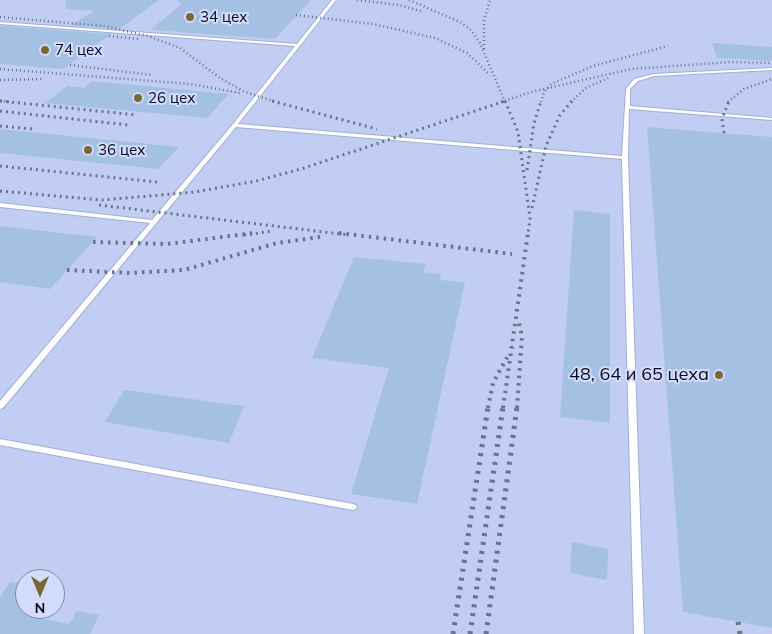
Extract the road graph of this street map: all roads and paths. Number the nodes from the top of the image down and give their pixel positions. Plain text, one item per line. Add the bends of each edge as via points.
1 (334, 0) edge
2 (0, 23) edge
3 (298, 45) junction
4 (772, 70) edge
5 (628, 107) junction
6 (772, 119) edge
7 (236, 125) junction
8 (625, 158) junction
9 (0, 205) edge
10 (153, 222) junction
11 (0, 406) edge
12 (0, 442) edge
13 (354, 507) dead end
14 (639, 634) edge

1 - 3 lane
2 - 3 lane
3 - 7 lane
4 - 5 lane via 654,75 636,80 628,89
5 - 6 lane
5 - 8 lane
7 - 8 lane
7 - 10 lane
8 - 14 lane
9 - 10 lane
10 - 11 lane
12 - 13 lane

